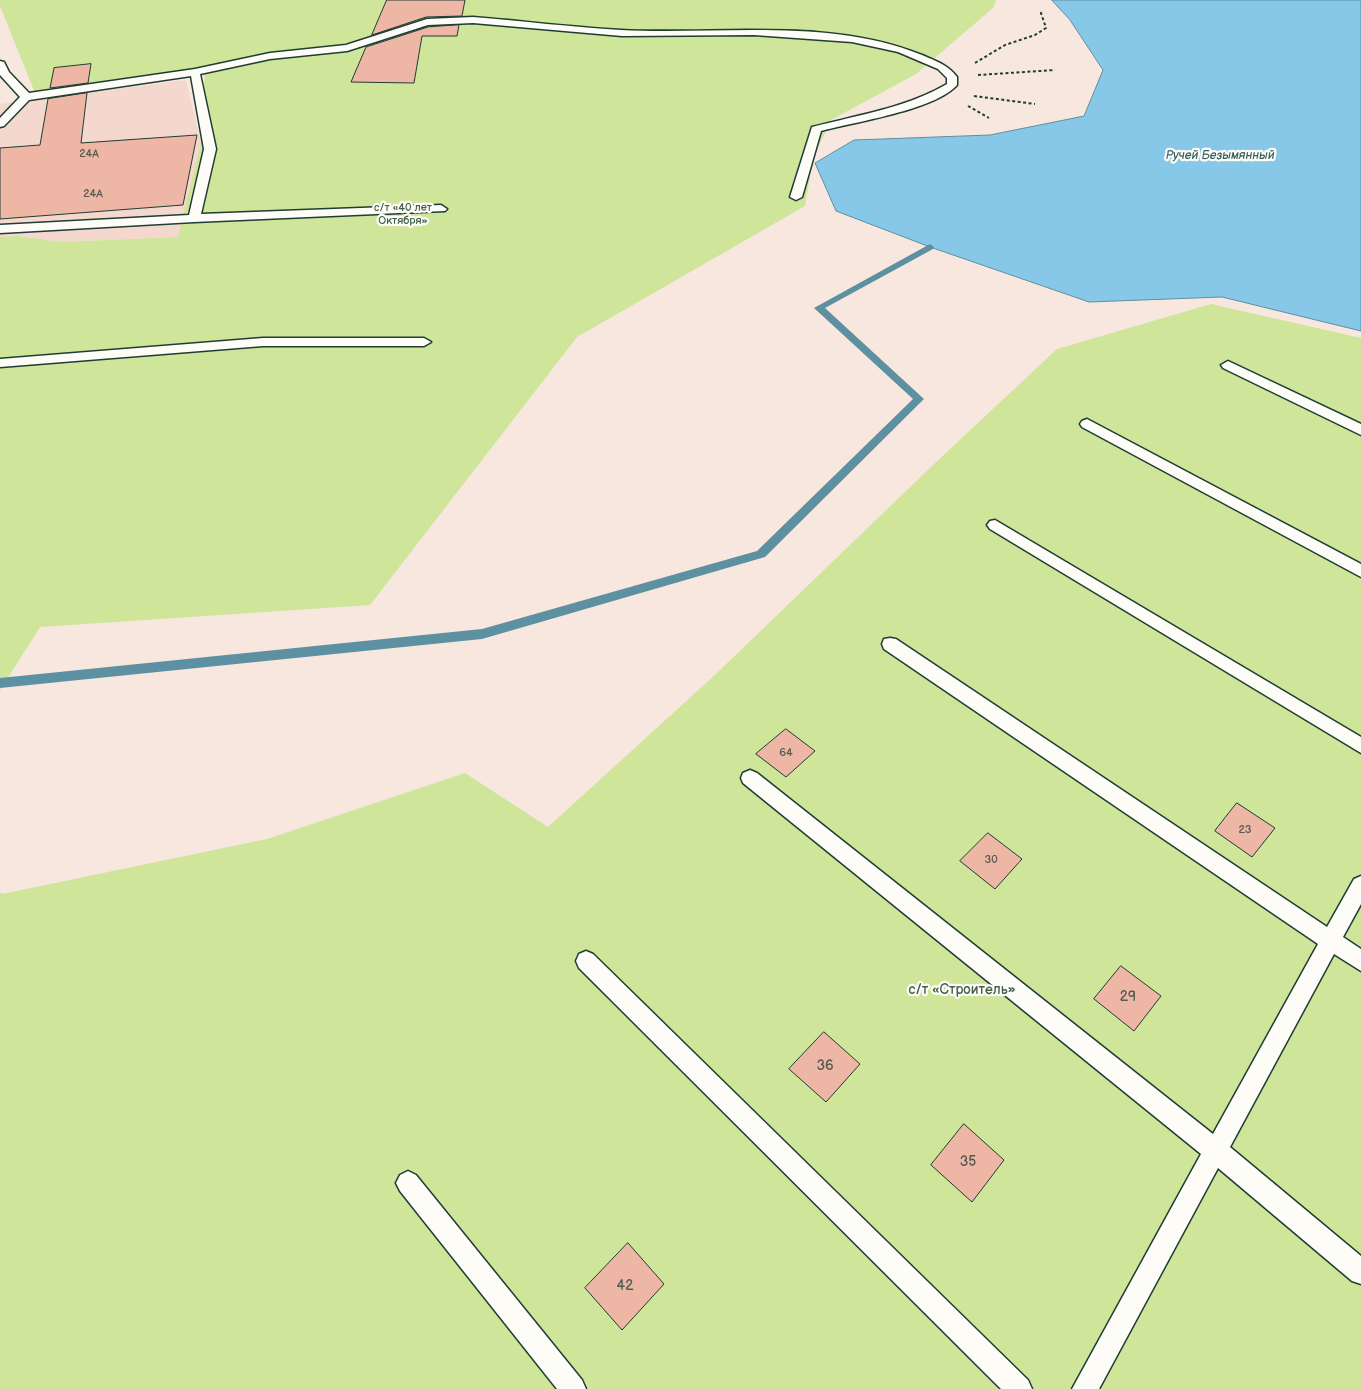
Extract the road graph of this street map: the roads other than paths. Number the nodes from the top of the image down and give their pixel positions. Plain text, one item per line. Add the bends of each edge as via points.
1 (0, 64) edge
2 (195, 72) junction
3 (26, 97) junction
4 (0, 124) edge
5 (796, 197) dead end
6 (441, 210) dead end
7 (194, 218) junction
8 (0, 229) edge
9 (424, 342) dead end
10 (0, 364) edge
11 (1228, 365) dead end
12 (1087, 424) dead end
13 (1361, 430) edge
14 (995, 525) dead end
15 (1361, 571) edge
16 (890, 644) dead end
17 (1361, 746) edge
18 (750, 778) dead end
19 (1361, 885) edge
20 (1331, 940) junction
21 (586, 961) dead end
22 (1361, 961) edge
23 (1216, 1151) junction
24 (408, 1182) dead end
25 (1361, 1272) edge
26 (573, 1389) edge
27 (1019, 1389) edge
28 (1086, 1389) edge

1 - 3 lane
2 - 3 lane
2 - 5 lane via 270,56 347,48 427,22 473,20 622,33 754,32 852,39 900,50 942,67 952,76 952,85 942,92 816,129
2 - 7 lane via 210,149
3 - 4 lane
6 - 7 lane
7 - 8 lane
9 - 10 lane via 263,342
11 - 13 lane
12 - 15 lane
14 - 17 lane
16 - 20 lane
18 - 23 lane
19 - 20 lane
20 - 22 lane
20 - 23 lane
21 - 27 lane
23 - 25 lane
23 - 28 lane
24 - 26 lane

